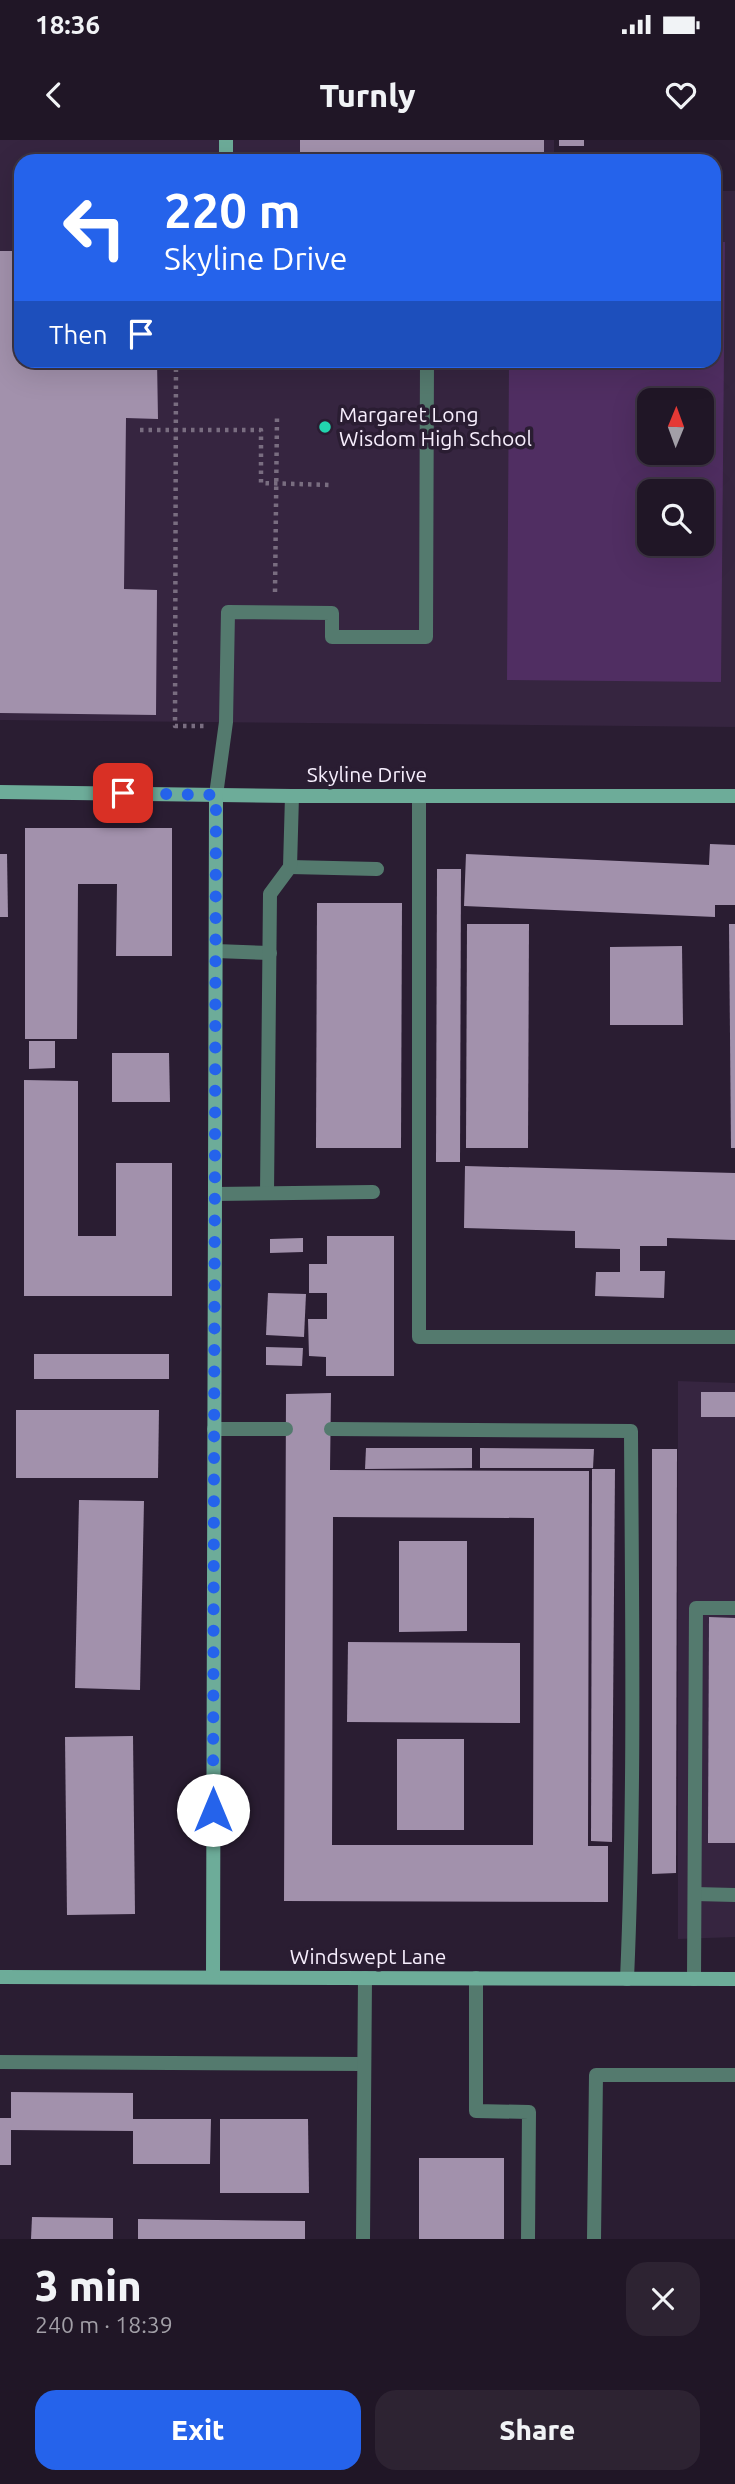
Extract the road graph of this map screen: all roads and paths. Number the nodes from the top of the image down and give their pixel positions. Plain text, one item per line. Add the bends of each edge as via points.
1 (176, 368) edge
2 (427, 368) edge
3 (277, 418) dead end
4 (140, 430) dead end
5 (176, 430) junction
6 (276, 484) junction
7 (332, 485) dead end
8 (275, 612) junction
9 (175, 726) dead end
10 (0, 792) edge
11 (216, 795) junction
12 (292, 796) junction
13 (419, 796) junction
14 (735, 796) edge
15 (290, 867) junction
16 (377, 869) dead end
17 (216, 951) junction
18 (270, 953) junction
19 (373, 1192) dead end
20 (267, 1193) junction
21 (215, 1194) junction
22 (735, 1337) edge
23 (214, 1429) junction
24 (286, 1429) dead end
25 (331, 1429) dead end
26 (735, 1608) edge
27 (695, 1894) junction
28 (735, 1895) edge
29 (0, 1977) edge
30 (213, 1977) junction
31 (365, 1978) junction
32 (476, 1978) junction
33 (627, 1979) junction
34 (694, 1979) junction
35 (735, 1979) edge
36 (0, 2062) edge
37 (363, 2064) junction
38 (735, 2075) edge
39 (363, 2239) edge
40 (528, 2239) edge
41 (594, 2239) edge

1 - 5 path
2 - 8 lane via 426,637 332,637 332,613
3 - 6 path
4 - 5 path
5 - 6 path via 261,430 261,484
5 - 9 path
6 - 7 path
6 - 8 path
8 - 11 lane via 228,612 226,722
10 - 11 street, Skyline Drive
11 - 12 street, Skyline Drive
11 - 17 street
12 - 13 street, Skyline Drive
12 - 15 lane
13 - 14 street, Skyline Drive
13 - 22 lane via 419,1337
15 - 16 lane
15 - 18 lane via 270,894
17 - 18 lane
17 - 21 street
18 - 20 lane
19 - 20 lane
20 - 21 lane
21 - 23 street
23 - 24 lane
23 - 30 street
25 - 33 lane via 631,1431
26 - 27 lane via 696,1608
27 - 28 lane
27 - 34 lane
29 - 30 street, Windswept Lane
30 - 31 street, Windswept Lane
31 - 32 street, Windswept Lane
31 - 37 lane
32 - 33 street, Windswept Lane
32 - 40 lane via 476,2111 529,2112
33 - 34 street, Windswept Lane
34 - 35 street, Windswept Lane
36 - 37 lane
37 - 39 lane
38 - 41 lane via 596,2075

